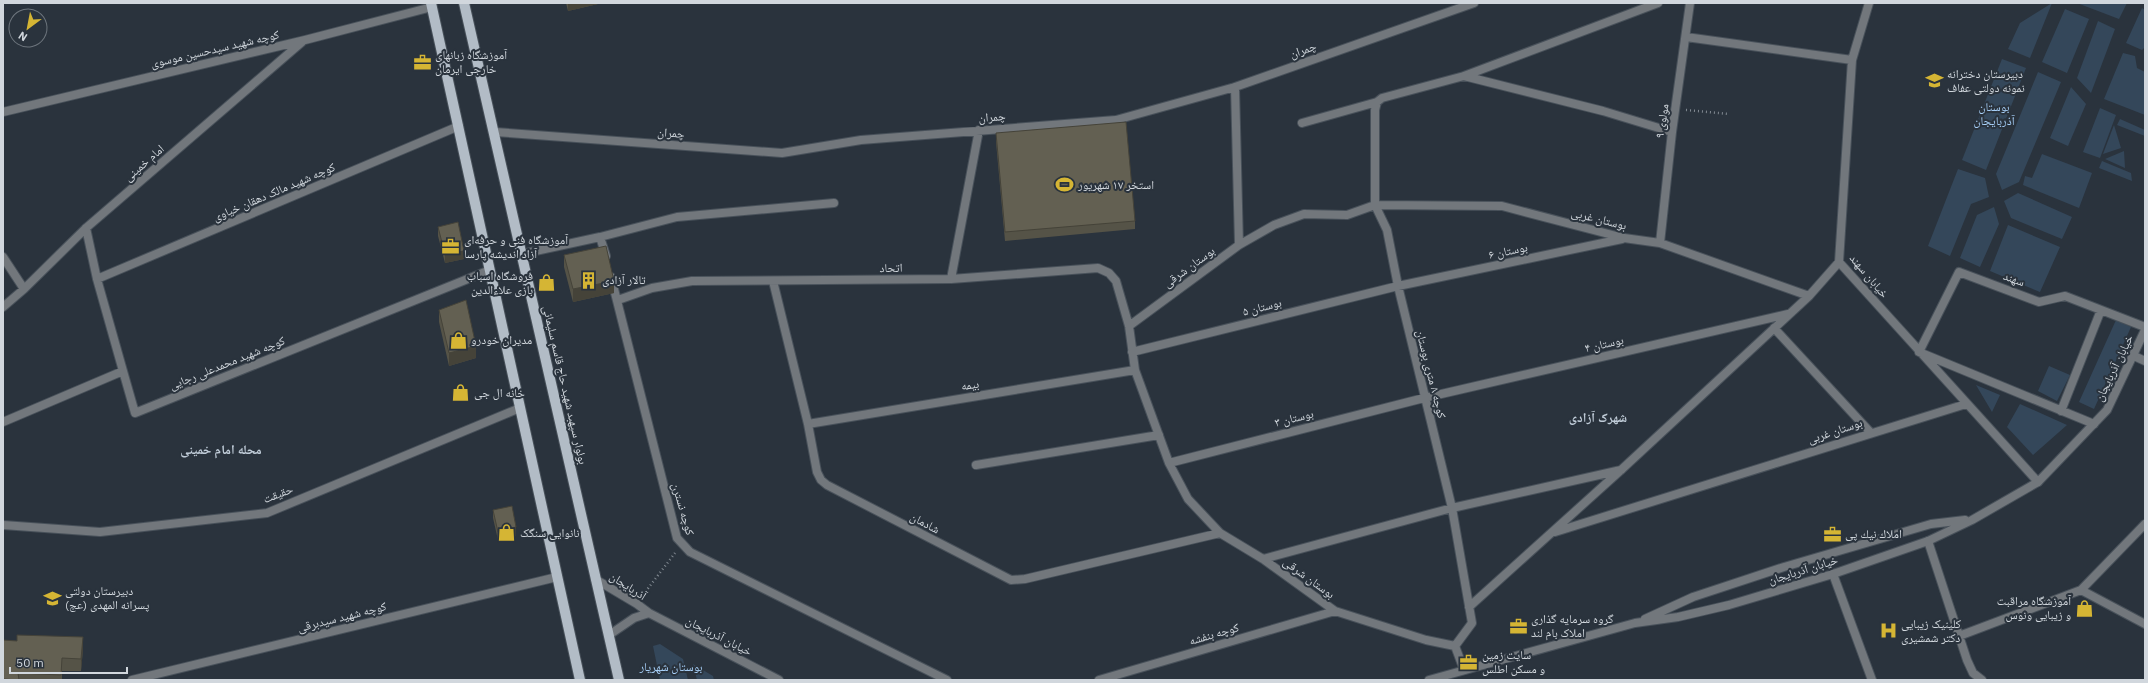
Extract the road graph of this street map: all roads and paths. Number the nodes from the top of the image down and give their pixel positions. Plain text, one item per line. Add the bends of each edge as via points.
1 (464, 3) edge
2 (1474, 3) edge
3 (1658, 3) edge
4 (1690, 3) edge
5 (1869, 3) edge
6 (430, 4) edge
7 (1686, 37) junction
8 (305, 40) junction
9 (1852, 60) junction
10 (1464, 76) junction
11 (1235, 87) junction
12 (1378, 102) junction
13 (1676, 109) junction
14 (3, 112) edge
15 (1729, 114) dead end
16 (1302, 123) dead end
17 (459, 126) junction
18 (979, 130) junction
19 (495, 132) junction
20 (1672, 132) junction
21 (834, 203) dead end
22 (1375, 205) junction
23 (86, 228) junction
24 (600, 237) junction
25 (1624, 238) junction
26 (1660, 243) junction
27 (1239, 245) junction
28 (522, 254) junction
29 (3, 257) edge
30 (1839, 262) junction
31 (490, 270) junction
32 (98, 279) junction
33 (951, 279) junction
34 (772, 281) junction
35 (1398, 286) junction
36 (24, 289) junction
37 (1809, 296) junction
38 (618, 300) junction
39 (3, 307) edge
40 (2101, 310) junction
41 (1788, 314) junction
42 (1129, 326) junction
43 (1774, 328) junction
44 (2145, 328) edge
45 (1132, 352) junction
46 (1919, 352) junction
47 (2134, 356) junction
48 (2145, 361) edge
49 (1136, 370) junction
50 (123, 371) junction
51 (1424, 398) junction
52 (1966, 404) junction
53 (520, 408) junction
54 (2060, 411) junction
55 (3, 422) edge
56 (808, 424) junction
57 (2094, 424) junction
58 (1870, 432) junction
59 (1159, 436) junction
60 (1169, 463) junction
61 (976, 465) dead end
62 (1622, 470) junction
63 (2038, 482) junction
64 (1452, 508) junction
65 (1972, 520) junction
66 (2145, 524) edge
67 (3, 525) edge
68 (1220, 533) junction
69 (1552, 533) junction
70 (1928, 541) junction
71 (682, 544) junction
72 (1263, 560) junction
73 (1833, 574) junction
74 (557, 577) junction
75 (595, 579) junction
76 (2081, 590) junction
77 (637, 604) junction
78 (1469, 607) junction
79 (1335, 611) junction
80 (649, 613) junction
81 (1634, 623) junction
82 (2145, 624) edge
83 (609, 635) junction
84 (1959, 636) junction
85 (1456, 646) junction
86 (1464, 670) junction
87 (132, 680) edge
88 (580, 680) edge
89 (619, 680) edge
90 (779, 680) edge
91 (947, 680) edge
92 (1100, 680) edge
93 (1429, 680) edge
94 (1872, 680) edge
95 (1982, 680) edge

1 - 19 main road, بولوار سپهبد شهید حاج قاسم سلیمانی
2 - 11 street, چمران
3 - 10 street
4 - 7 street, مولوی ۹
5 - 9 street, خیابان سهند
6 - 8 street, کوچه شهید سیدحسین موسوی
6 - 17 main road
7 - 9 street
7 - 13 street, مولوی ۹
8 - 14 street, کوچه شهید سیدحسین موسوی
8 - 23 street, امام خمینی
9 - 30 street, خیابان سهند
10 - 12 street via 1382,98
10 - 20 street via 1602,111
11 - 18 street, چمران via 1116,120
11 - 27 street
12 - 16 street
12 - 22 street, کوچه ۸ متری بوستان via 1375,110
13 - 15 path
13 - 20 street, مولوی ۹
17 - 31 main road
17 - 32 street, کوچه شهید مالک دهقان‌ خیاوی
18 - 19 street, چمران via 861,140 782,153
18 - 33 street
19 - 28 main road, بولوار سپهبد شهید حاج قاسم سلیمانی
20 - 26 street, مولوی ۹
21 - 24 street via 677,217
22 - 25 street, بوستان غربی via 1502,206
22 - 27 street, بوستان شرقی via 1347,215 1304,214 1274,225
22 - 35 street, کوچه ۸ متری بوستان via 1387,230
23 - 32 street
23 - 36 street, امام خمینی
24 - 28 street
24 - 38 street, کوچه نسترن
25 - 26 street, بوستان غربی
25 - 35 street, بوستان ۶
26 - 37 street, بوستان غربی
27 - 42 street, بوستان شرقی
28 - 75 main road, بولوار سپهبد شهید حاج قاسم سلیمانی
29 - 36 street
30 - 37 street, بوستان غربی
30 - 46 street, خیابان سهند
31 - 50 street, کوچه شهید محمدعلی رجایی via 135,413
31 - 53 main road
32 - 50 street
33 - 34 street, اتحاد
33 - 42 street, اتحاد via 1098,268 1109,273 1116,281
34 - 38 street, اتحاد via 692,281 652,288
34 - 56 street, شادمان
35 - 45 street, بوستان ۵
35 - 51 street, کوچه ۸ متری بوستان
36 - 39 street, امام خمینی
37 - 41 street, بوستان غربی
38 - 71 street, کوچه نسترن via 677,538
40 - 44 street, سهند
40 - 46 street, سهند via 2065,296 2039,302 1959,272
40 - 54 street
41 - 43 street, بوستان غربی
41 - 51 street, بوستان ۴
42 - 45 street, بوستان شرقی
43 - 58 street
43 - 62 street, بوستان غربی
44 - 47 street, خیابان آذربایجان
45 - 49 street, بوستان شرقی
46 - 52 street, خیابان سهند
46 - 54 street
47 - 48 street
47 - 57 street, خیابان آذربایجان via 2107,410
49 - 56 street, بیمه
49 - 59 street, بوستان شرقی
50 - 55 street
51 - 60 street, بوستان ۳
51 - 64 street, کوچه ۸ متری بوستان
52 - 58 street, بوستان غربی
52 - 63 street, خیابان سهند
53 - 67 street, حقیقت via 267,513 100,532
53 - 74 main road
54 - 57 street
56 - 68 street, شادمان via 817,472 821,480 1011,580 1025,579
57 - 63 street, خیابان آذربایجان
58 - 69 street, بوستان غربی
59 - 60 street, بوستان شرقی
59 - 61 street
60 - 68 street, بوستان شرقی via 1188,499
62 - 64 street
62 - 69 street, بوستان غربی
63 - 65 street, خیابان آذربایجان
64 - 72 street
64 - 78 street, کوچه ۸ متری بوستان
65 - 70 street, خیابان آذربایجان
65 - 81 street, خیابان آذربایجان via 1931,524 1784,567 1693,597
66 - 76 street
68 - 72 street, بوستان شرقی
69 - 78 street, بوستان غربی
70 - 73 street, خیابان آذربایجان
70 - 84 street
71 - 77 path
71 - 91 street, کوچه نسترن via 690,552
72 - 79 street, بوستان شرقی
73 - 81 street, خیابان آذربایجان via 1729,605 1678,617
73 - 94 street
74 - 87 street, کوچه شهید سیدبرقی
74 - 88 main road
75 - 77 street, آذربایجان
75 - 83 main road, بولوار سپهبد شهید حاج قاسم سلیمانی
76 - 82 street
76 - 84 street
77 - 80 street, آذربایجان
78 - 85 street, کوچه ۸ متری بوستان via 1472,623
79 - 85 street, بوستان شرقی via 1426,640
79 - 92 street, کوچه بنفشه
80 - 83 street via 634,618
80 - 90 street, خیابان آذربایجان
81 - 86 street, خیابان آذربایجان
83 - 89 main road, بولوار سپهبد شهید حاج قاسم سلیمانی
84 - 95 street via 1973,673
85 - 86 street
86 - 93 street, خیابان آذربایجان

